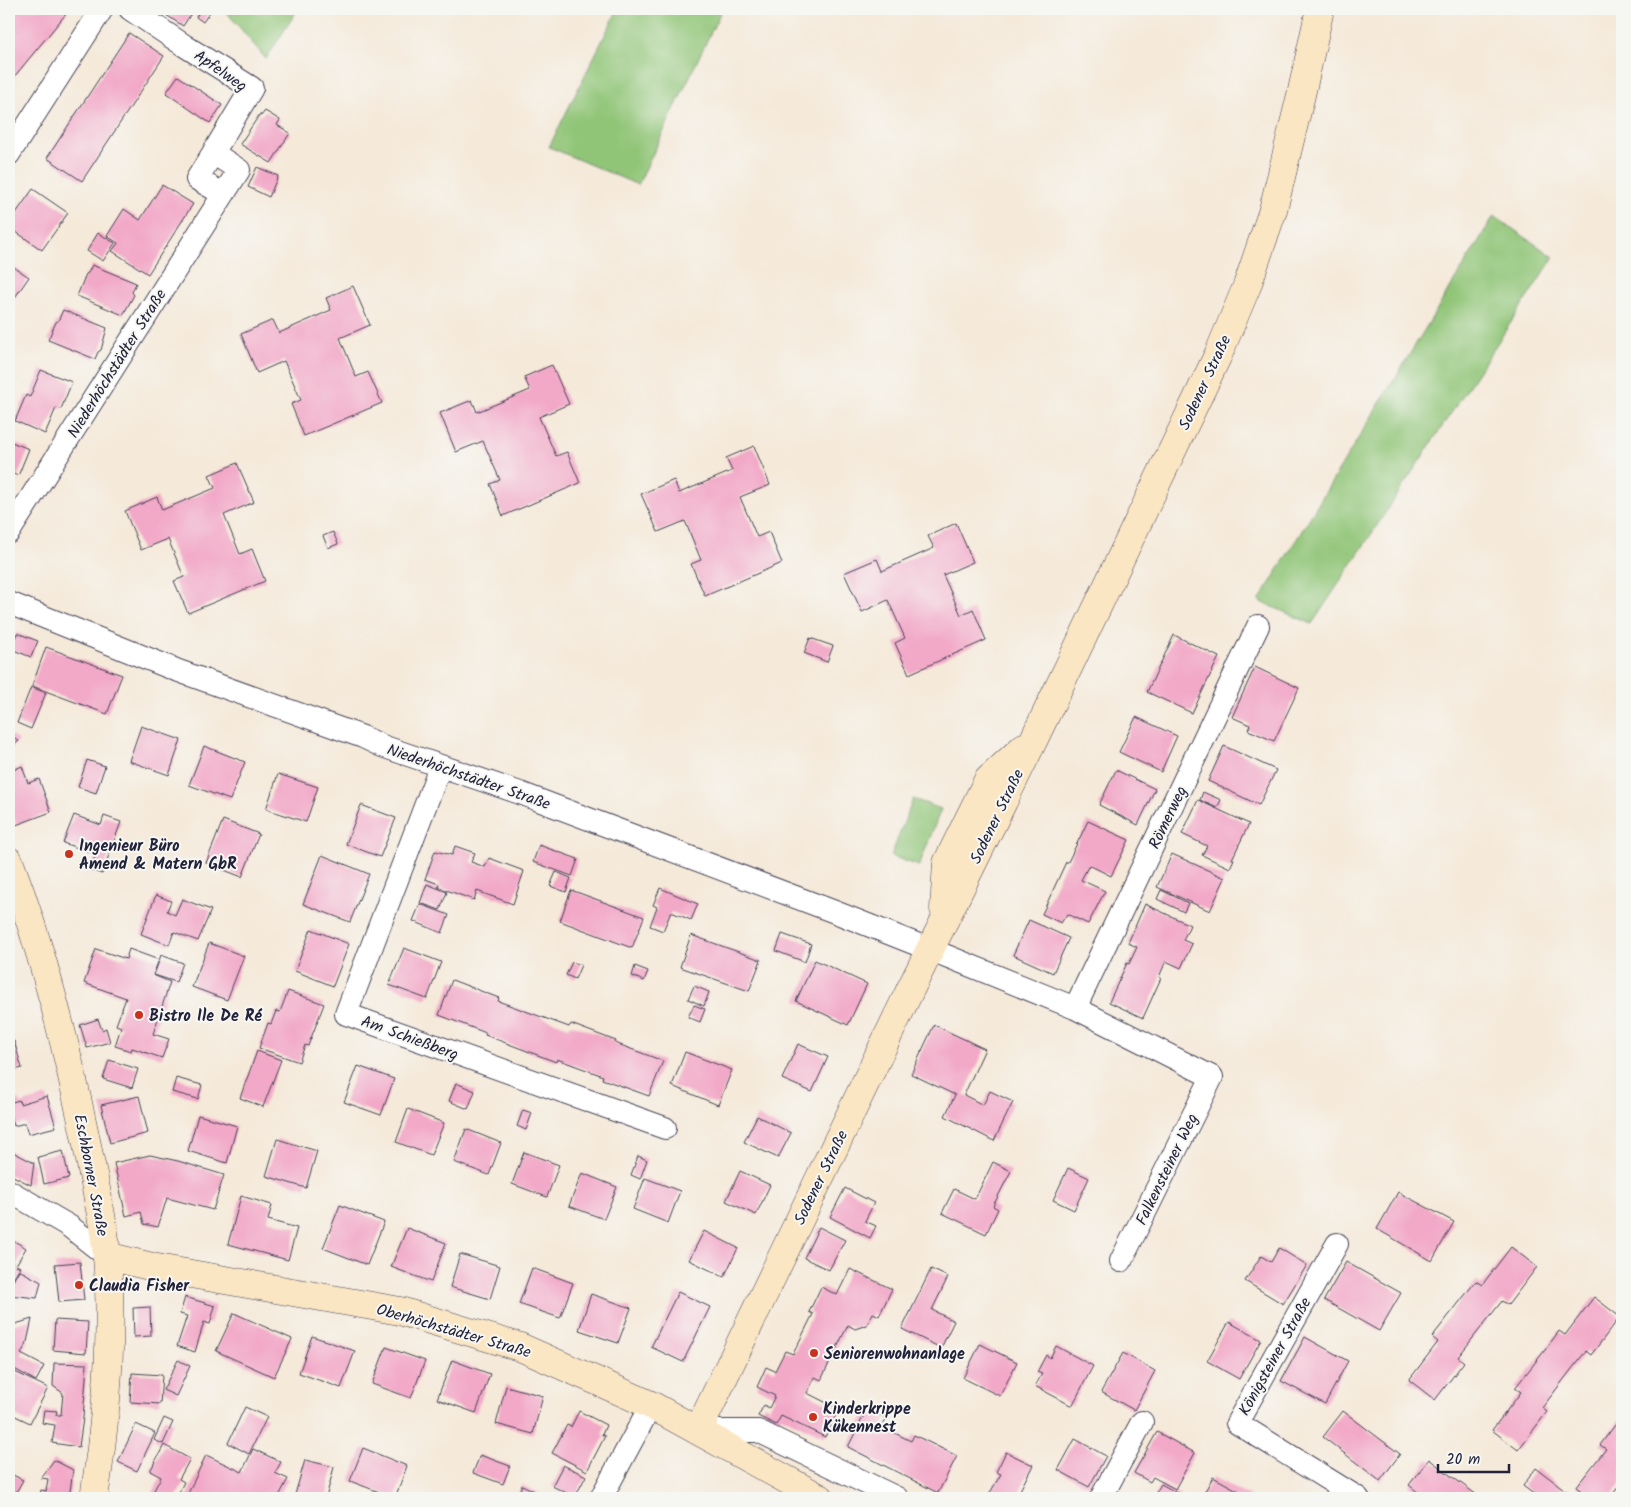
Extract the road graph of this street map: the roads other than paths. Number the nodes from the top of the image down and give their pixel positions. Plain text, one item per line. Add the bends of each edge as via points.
1 (102, 9) edge
2 (130, 9) edge
3 (1320, 9) edge
4 (11, 146) edge
5 (212, 153) junction
6 (223, 194) junction
7 (9, 532) edge
8 (9, 603) edge
9 (1258, 626) dead end
10 (440, 767) junction
11 (9, 861) edge
12 (930, 950) junction
13 (1075, 1008) junction
14 (1212, 1077) joint
15 (665, 1128) dead end
16 (9, 1191) edge
17 (1337, 1244) dead end
18 (107, 1256) junction
19 (1120, 1261) dead end
20 (652, 1405) junction
21 (1142, 1422) dead end
22 (698, 1431) junction
23 (96, 1497) edge
24 (601, 1498) edge
25 (820, 1498) edge
26 (897, 1498) edge
27 (1101, 1498) edge
28 (1358, 1498) edge

1 - 4 street
2 - 5 street, Apfelweg via 252,88
3 - 12 main road, Sodener Straße via 1273,210 1247,286 1218,355
5 - 6 street, Apfelweg via 197,179
5 - 6 street via 239,170
6 - 7 street, Niederhöchstädter Straße
8 - 10 street, Niederhöchstädter Straße via 176,670
9 - 13 street, Römerweg
10 - 12 street, Niederhöchstädter Straße via 520,793
10 - 15 street, Am Schießberg via 346,1014
11 - 18 main road, Eschborner Straße via 56,1010 84,1129
12 - 13 street, Niederhöchstädter Straße
12 - 22 main road, Sodener Straße
13 - 14 street, Niederhöchstädter Straße
14 - 19 street, Falkensteiner Weg
16 - 18 street via 69,1226
17 - 28 street, Königsteiner Straße via 1237,1423
18 - 20 main road, Oberhöchstädter Straße via 157,1268 400,1311 520,1347
18 - 23 main road, Eschborner Straße via 110,1314 108,1374
20 - 22 main road, Oberhöchstädter Straße
20 - 24 street
21 - 27 street
22 - 25 main road, Oberhöchstädter Straße
22 - 26 street via 758,1431

